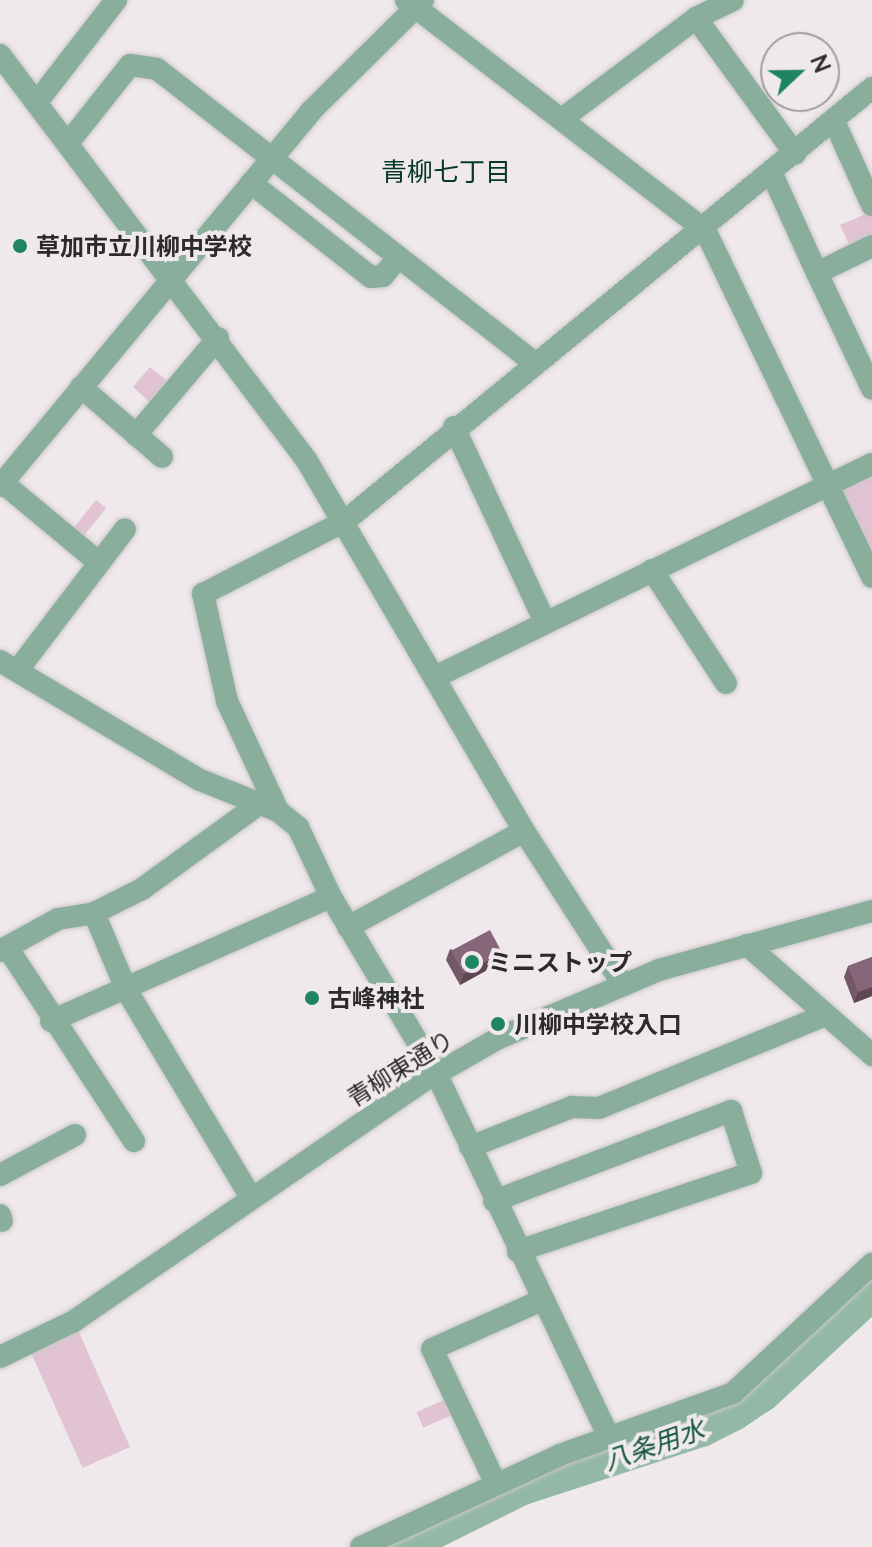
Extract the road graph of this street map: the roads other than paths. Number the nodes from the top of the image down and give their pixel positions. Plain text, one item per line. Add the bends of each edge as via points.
1 (116, 0) edge
2 (414, 2) edge
3 (720, 2) edge
4 (696, 18) junction
5 (0, 55) edge
6 (872, 88) edge
7 (37, 102) junction
8 (563, 118) junction
9 (834, 121) junction
10 (69, 142) junction
11 (795, 154) junction
12 (269, 161) junction
13 (772, 174) junction
14 (251, 183) junction
15 (872, 205) edge
16 (705, 230) junction
17 (872, 246) edge
18 (397, 259) junction
19 (817, 273) junction
20 (173, 278) junction
21 (218, 338) junction
22 (533, 362) junction
23 (81, 387) junction
24 (872, 389) edge
25 (454, 427) junction
26 (136, 435) junction
27 (162, 457) dead end
28 (872, 464) edge
29 (1, 485) edge
30 (828, 485) junction
31 (345, 521) junction
32 (125, 529) dead end
33 (98, 562) junction
34 (652, 570) junction
35 (872, 577) edge
36 (545, 622) junction
37 (9, 666) edge
38 (435, 677) junction
39 (726, 683) dead end
40 (269, 807) junction
41 (524, 831) junction
42 (331, 897) junction
43 (872, 911) edge
44 (94, 913) junction
45 (348, 927) junction
46 (5, 942) edge
47 (747, 945) junction
48 (622, 983) junction
49 (126, 987) junction
50 (826, 1015) junction
51 (53, 1020) junction
52 (872, 1055) edge
53 (436, 1073) junction
54 (75, 1135) dead end
55 (134, 1141) dead end
56 (470, 1147) junction
57 (0, 1175) edge
58 (251, 1197) junction
59 (494, 1201) junction
60 (518, 1251) junction
61 (872, 1264) edge
62 (542, 1300) junction
63 (0, 1357) edge
64 (608, 1436) junction
65 (495, 1482) junction
66 (361, 1547) edge

1 - 7 street
2 - 8 street
2 - 12 street
3 - 4 street
4 - 8 street
4 - 11 street
5 - 7 street
6 - 9 street
7 - 10 street
8 - 16 street
9 - 11 street
9 - 15 street
10 - 12 street via 130,65 157,69
10 - 20 street
11 - 13 street
12 - 14 street
12 - 18 street
13 - 16 street
13 - 19 street
14 - 18 street via 371,277 383,276
14 - 20 street
16 - 22 street
16 - 30 street
17 - 19 street
18 - 22 street
19 - 24 street
20 - 21 street
20 - 23 street
21 - 26 street
21 - 31 street
22 - 25 street
23 - 26 street
23 - 29 street
25 - 31 street
25 - 36 street
26 - 27 street
28 - 30 street
29 - 33 street
30 - 34 street
30 - 35 street
31 - 38 street
31 - 40 street via 203,594 227,701
32 - 33 street
33 - 37 street
34 - 36 street
34 - 39 street
36 - 38 street
37 - 40 street via 190,774
38 - 41 street
40 - 42 street via 298,827
40 - 44 street via 142,889
41 - 45 street
41 - 48 street
42 - 45 street
42 - 49 street
43 - 47 street, 青柳東通り
44 - 46 street via 58,919
44 - 49 street
45 - 53 street
46 - 51 street
47 - 48 street, 青柳東通り
47 - 50 street
48 - 53 street, 青柳東通り via 535,1020
49 - 51 street
49 - 58 street
50 - 52 street
50 - 56 street via 599,1108 572,1107
51 - 55 street
53 - 56 street
53 - 58 street, 青柳東通り
54 - 57 street
56 - 59 street
58 - 63 street, 青柳東通り via 74,1321
59 - 60 street
59 - 60 street via 731,1111 751,1173
60 - 62 street
61 - 64 street via 733,1393 665,1421
62 - 64 street
62 - 65 street via 432,1349
64 - 65 street
65 - 66 street

